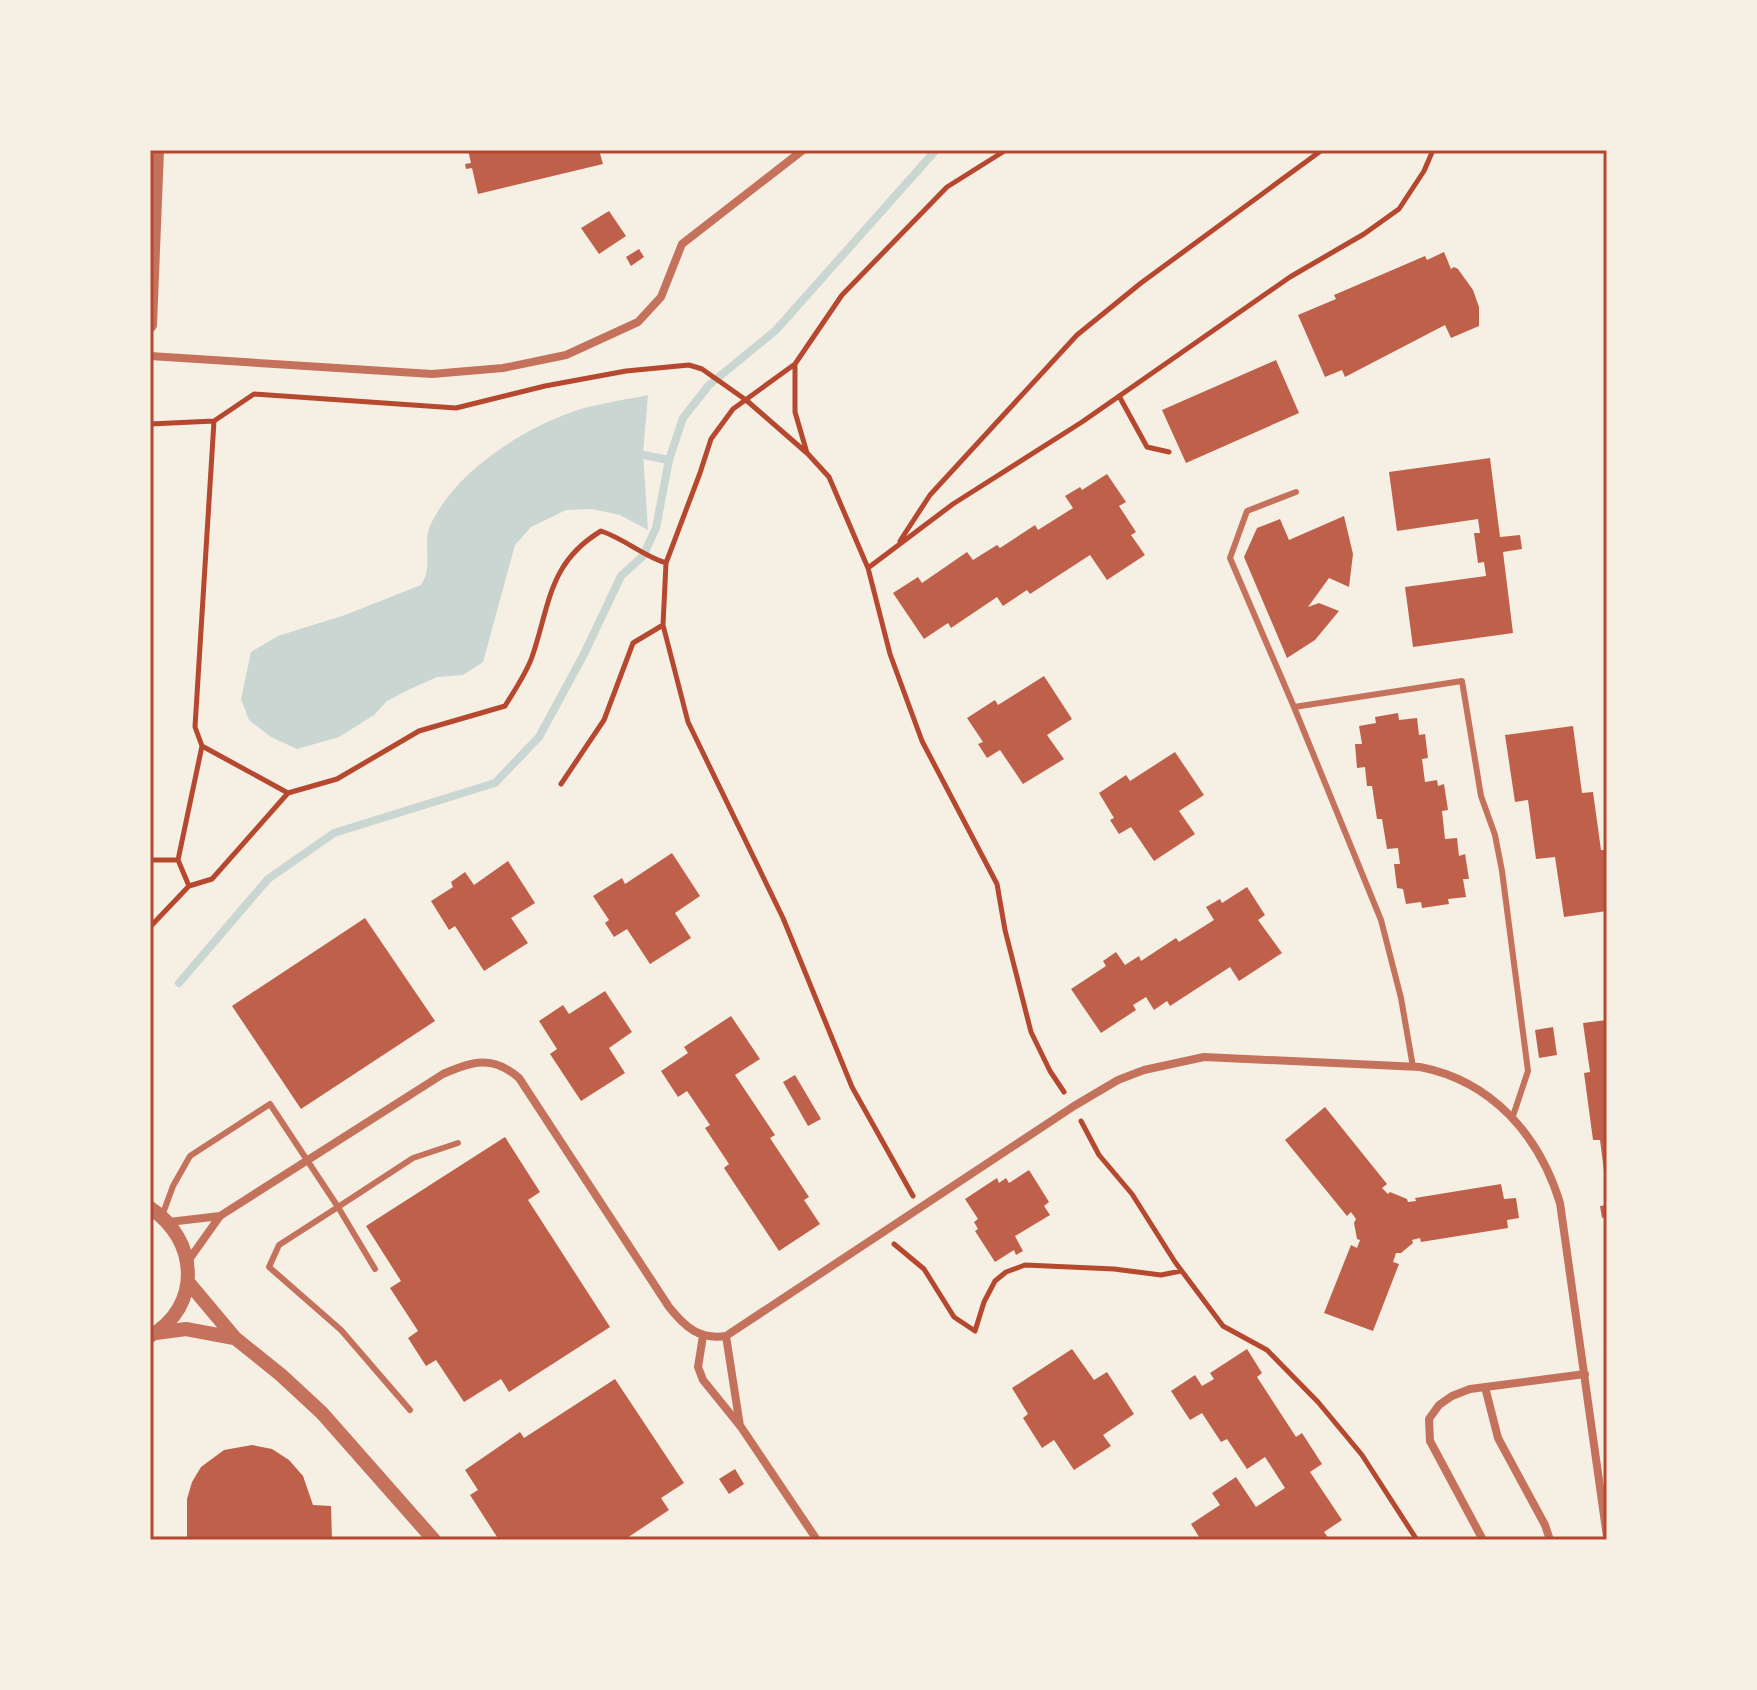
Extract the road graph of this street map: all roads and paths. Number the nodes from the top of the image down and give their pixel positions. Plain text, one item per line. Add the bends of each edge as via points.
1 (157, 150) edge
2 (803, 150) edge
3 (1006, 150) edge
4 (1322, 150) edge
5 (1433, 150) edge
6 (150, 325) edge
7 (150, 356) edge
8 (795, 364) junction
9 (702, 369) dead end
10 (1119, 396) junction
11 (746, 400) junction
12 (150, 424) edge
13 (1169, 452) dead end
14 (808, 454) junction
15 (1296, 492) dead end
16 (898, 544) junction
17 (666, 563) junction
18 (868, 568) junction
19 (663, 625) junction
20 (1294, 707) junction
21 (202, 746) junction
22 (561, 784) dead end
23 (288, 793) junction
24 (150, 860) edge
25 (178, 860) junction
26 (189, 886) junction
27 (150, 927) edge
28 (1413, 1067) junction
29 (1074, 1106) junction
30 (1513, 1116) junction
31 (458, 1143) dead end
32 (308, 1160) junction
33 (338, 1207) junction
34 (919, 1207) junction
35 (160, 1215) edge
36 (220, 1216) junction
37 (883, 1231) junction
38 (187, 1262) junction
39 (375, 1269) dead end
40 (1182, 1271) junction
41 (188, 1282) junction
42 (153, 1335) edge
43 (703, 1336) junction
44 (726, 1336) junction
45 (235, 1338) junction
46 (1585, 1374) junction
47 (1485, 1387) junction
48 (410, 1410) dead end
49 (741, 1427) junction
50 (1606, 1510) edge
51 (1607, 1537) edge
52 (434, 1540) edge
53 (817, 1540) edge
54 (1417, 1540) edge
55 (1483, 1540) edge
56 (1550, 1540) edge

1 - 6 street
2 - 7 street via 682,244 661,297 638,322 566,355 503,368 432,374
3 - 8 path via 947,187 842,295
4 - 16 path via 1077,335 930,495
5 - 10 path via 1399,209
8 - 11 path
8 - 14 path via 795,412
9 - 11 path
10 - 13 path via 1147,447
10 - 16 path
11 - 14 path
11 - 17 path via 711,439
12 - 21 path via 214,421 195,727
14 - 18 path via 829,477
15 - 20 lane via 1247,511 1230,558
16 - 18 path
17 - 19 path
17 - 23 path via 601,531 584,542 557,574 531,661 505,706 419,731 337,779
18 - 29 path via 890,654 922,741 997,884 1031,1032
19 - 22 path via 633,643 604,720
19 - 34 path via 688,722 783,918 852,1087
20 - 28 lane via 1381,920
20 - 30 lane via 1462,681 1481,796 1502,871 1528,1071
21 - 23 path
21 - 25 path
23 - 26 path via 212,879
24 - 25 path
25 - 26 path
26 - 27 path
28 - 29 street via 1204,1057 1144,1070
28 - 30 street via 1464,1081
29 - 34 street
29 - 40 path via 1099,1155 1132,1194
30 - 46 street via 1542,1157 1560,1203
31 - 33 lane via 413,1158
32 - 33 lane
32 - 35 lane via 270,1104 190,1156
32 - 36 street
32 - 43 street via 443,1074 465,1064 507,1067 669,1307
33 - 39 lane
33 - 48 lane via 279,1245 269,1267 341,1330
34 - 37 street
35 - 36 street
35 - 38 street via 181,1241
36 - 38 street
37 - 40 path via 924,1269 954,1317 975,1331 995,1281 1025,1265 1161,1275
37 - 44 street
38 - 41 street
40 - 54 path via 1223,1326 1267,1350 1318,1402 1362,1455
41 - 42 street via 177,1311
41 - 45 street
42 - 45 street via 186,1329
43 - 44 street
43 - 49 street via 698,1367 703,1380
44 - 49 street
45 - 52 street via 322,1413
46 - 47 street
46 - 50 street
47 - 55 street via 1452,1396 1429,1419 1430,1441
47 - 56 street via 1498,1438
49 - 53 street
50 - 51 street

